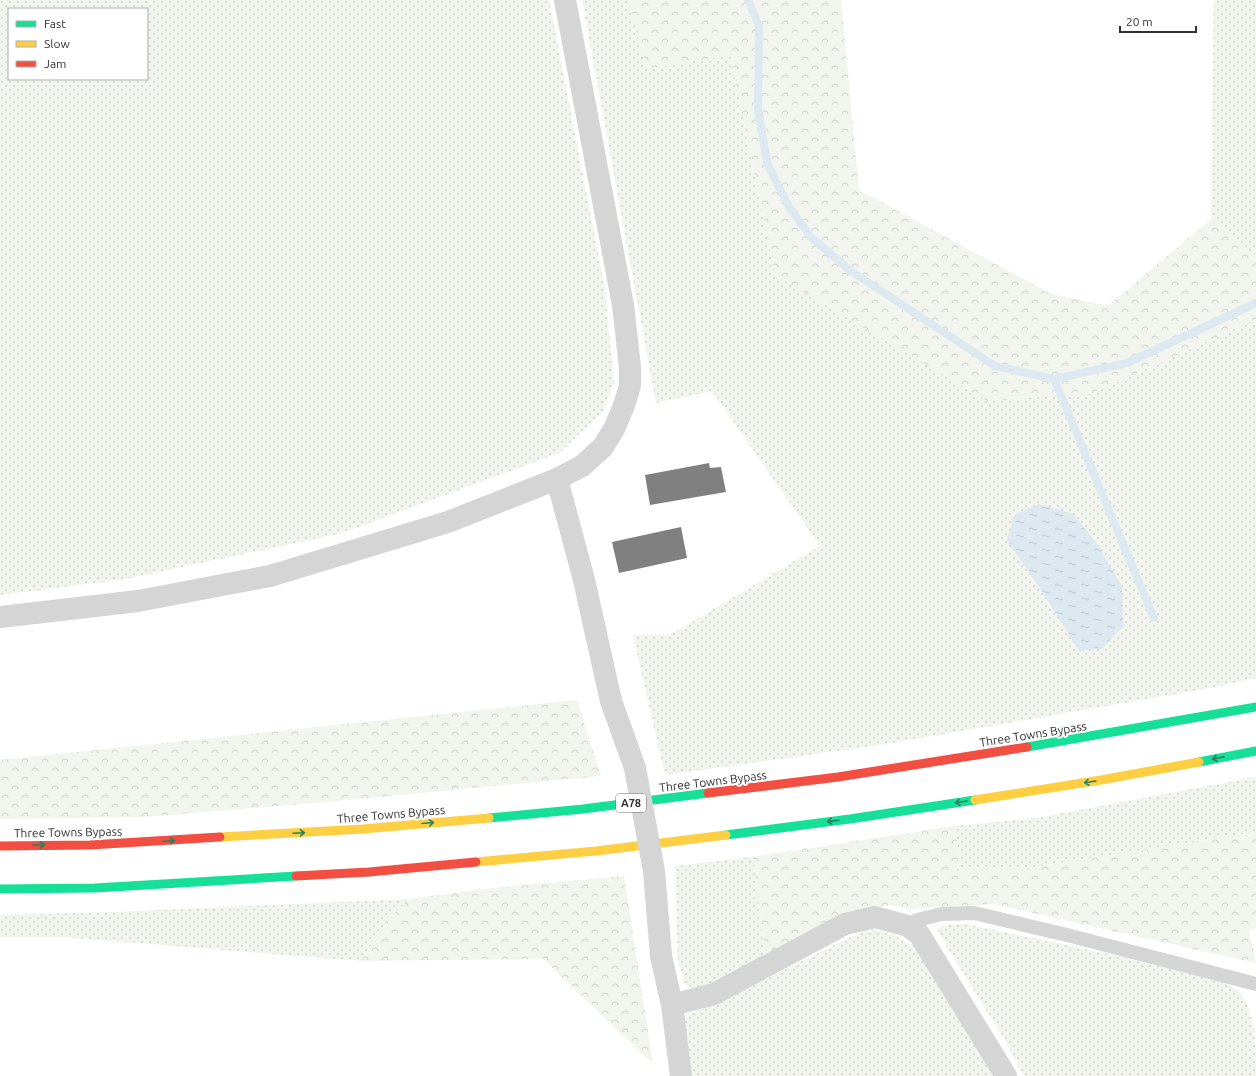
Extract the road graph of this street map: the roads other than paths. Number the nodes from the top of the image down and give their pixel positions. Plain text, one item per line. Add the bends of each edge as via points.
1 (565, 0) edge
2 (557, 479) junction
3 (0, 617) edge
4 (1256, 707) edge
5 (1256, 751) edge
6 (0, 846) edge
7 (0, 889) edge
8 (908, 926) junction
9 (1256, 984) edge
10 (672, 1005) junction
11 (681, 1076) edge
12 (1006, 1076) edge

1 - 2 street via 623,305 630,386 614,429 603,447 582,466
2 - 3 street via 448,522 270,576 138,601
2 - 10 street, bridge via 584,580 611,701 635,768 654,871 661,956
6 -> 4 highway, Three Towns Bypass / A78 via 90,845 355,830 583,809 838,777 1090,737
5 -> 7 highway via 1101,780 850,819 596,851 369,872 95,888
8 - 9 lane via 917,920 942,914 974,913
8 - 10 street via 876,917 845,924 714,994
8 - 12 street via 918,934
10 - 11 street

